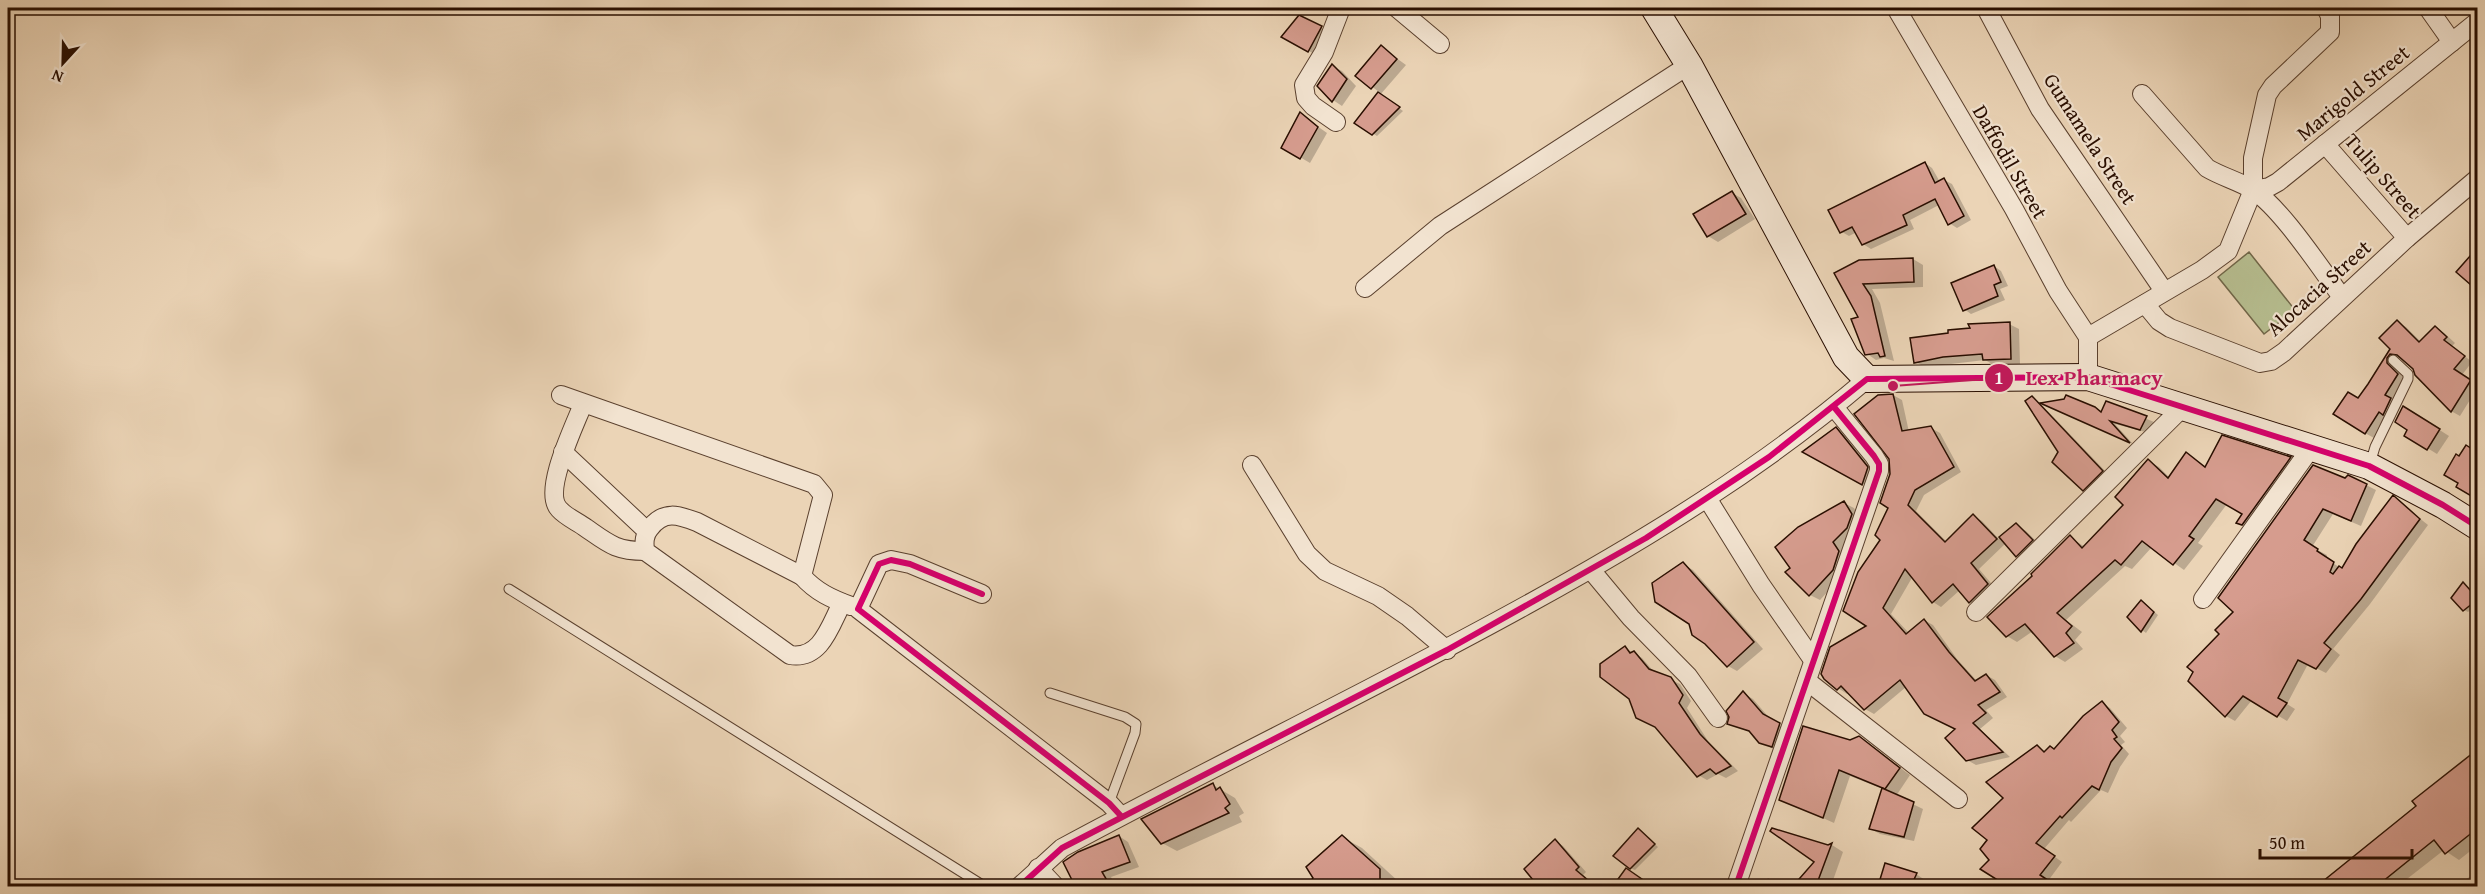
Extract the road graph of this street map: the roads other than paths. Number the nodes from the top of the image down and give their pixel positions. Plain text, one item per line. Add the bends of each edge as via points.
1 (1341, 8) edge
2 (1397, 8) edge
3 (1654, 8) edge
4 (1896, 8) edge
5 (1986, 8) edge
6 (2326, 8) edge
7 (2428, 8) edge
8 (2478, 21) edge
9 (2452, 42) junction
10 (1440, 44) dead end
11 (1689, 65) junction
12 (2142, 94) dead end
13 (1336, 122) dead end
14 (2325, 144) junction
15 (2478, 178) edge
16 (2253, 190) junction
17 (2407, 238) junction
18 (1365, 288) dead end
19 (2164, 291) junction
20 (2343, 297) junction
21 (2145, 304) junction
22 (2088, 337) junction
23 (2393, 360) dead end
24 (2088, 377) junction
25 (1867, 379) junction
26 (561, 395) dead end
27 (583, 404) junction
28 (1834, 407) junction
29 (2182, 408) junction
30 (2311, 448) junction
31 (563, 452) junction
32 (1252, 465) dead end
33 (2369, 466) junction
34 (1707, 498) junction
35 (2478, 527) edge
36 (647, 531) junction
37 (645, 551) junction
38 (1591, 570) junction
39 (802, 576) junction
40 (509, 589) dead end
41 (982, 594) dead end
42 (2203, 599) dead end
43 (850, 606) junction
44 (1976, 612) dead end
45 (1447, 650) junction
46 (1813, 660) junction
47 (1807, 681) junction
48 (1050, 693) dead end
49 (1718, 718) dead end
50 (1958, 799) dead end
51 (1115, 810) junction
52 (1038, 868) junction
53 (984, 886) edge
54 (1020, 886) edge
55 (1055, 886) edge
56 (1736, 886) edge

1 - 13 street via 1324,52 1304,86 1305,98
2 - 10 street
3 - 11 street
4 - 22 street, Daffodil Street
5 - 19 street, Gumamela Street via 2040,109
6 - 16 street via 2330,32 2267,95 2253,158
7 - 9 street
8 - 9 street, Marigold Street
9 - 14 street, Marigold Street
11 - 18 street via 1440,226
11 - 25 street via 1846,357
12 - 16 street via 2207,168
14 - 16 street, Marigold Street via 2278,182
14 - 17 street, Tulip Street
15 - 17 street, Alocacia Street
16 - 19 street via 2228,251
16 - 20 street via 2274,209
17 - 20 street, Alocacia Street
19 - 21 street
20 - 21 street, Alocacia Street via 2284,352 2266,363 2170,328
21 - 22 street
22 - 24 street
23 - 33 lane via 2408,374 2408,379
24 - 25 street
24 - 29 street
25 - 28 street
26 - 27 street
27 - 31 street
27 - 39 street via 814,484 824,495
28 - 34 street
28 - 46 street via 1874,456 1879,471
29 - 30 street
29 - 44 street
30 - 33 street
30 - 42 street
31 - 36 street
31 - 37 street via 555,482 554,499 559,509 611,546 624,551
32 - 45 street via 1306,554 1325,571 1378,596 1407,615
33 - 35 street
34 - 38 street
34 - 46 street
36 - 37 street
36 - 39 street via 666,514 680,516
37 - 43 street via 790,655 811,654
38 - 45 street
38 - 49 street via 1688,676
39 - 43 street via 812,588
40 - 53 lane
41 - 43 street via 891,560 879,564
43 - 51 street via 904,642
45 - 51 street
46 - 47 street
47 - 50 street
47 - 56 street
48 - 51 lane via 1136,724
51 - 52 street
52 - 54 street
52 - 55 street

